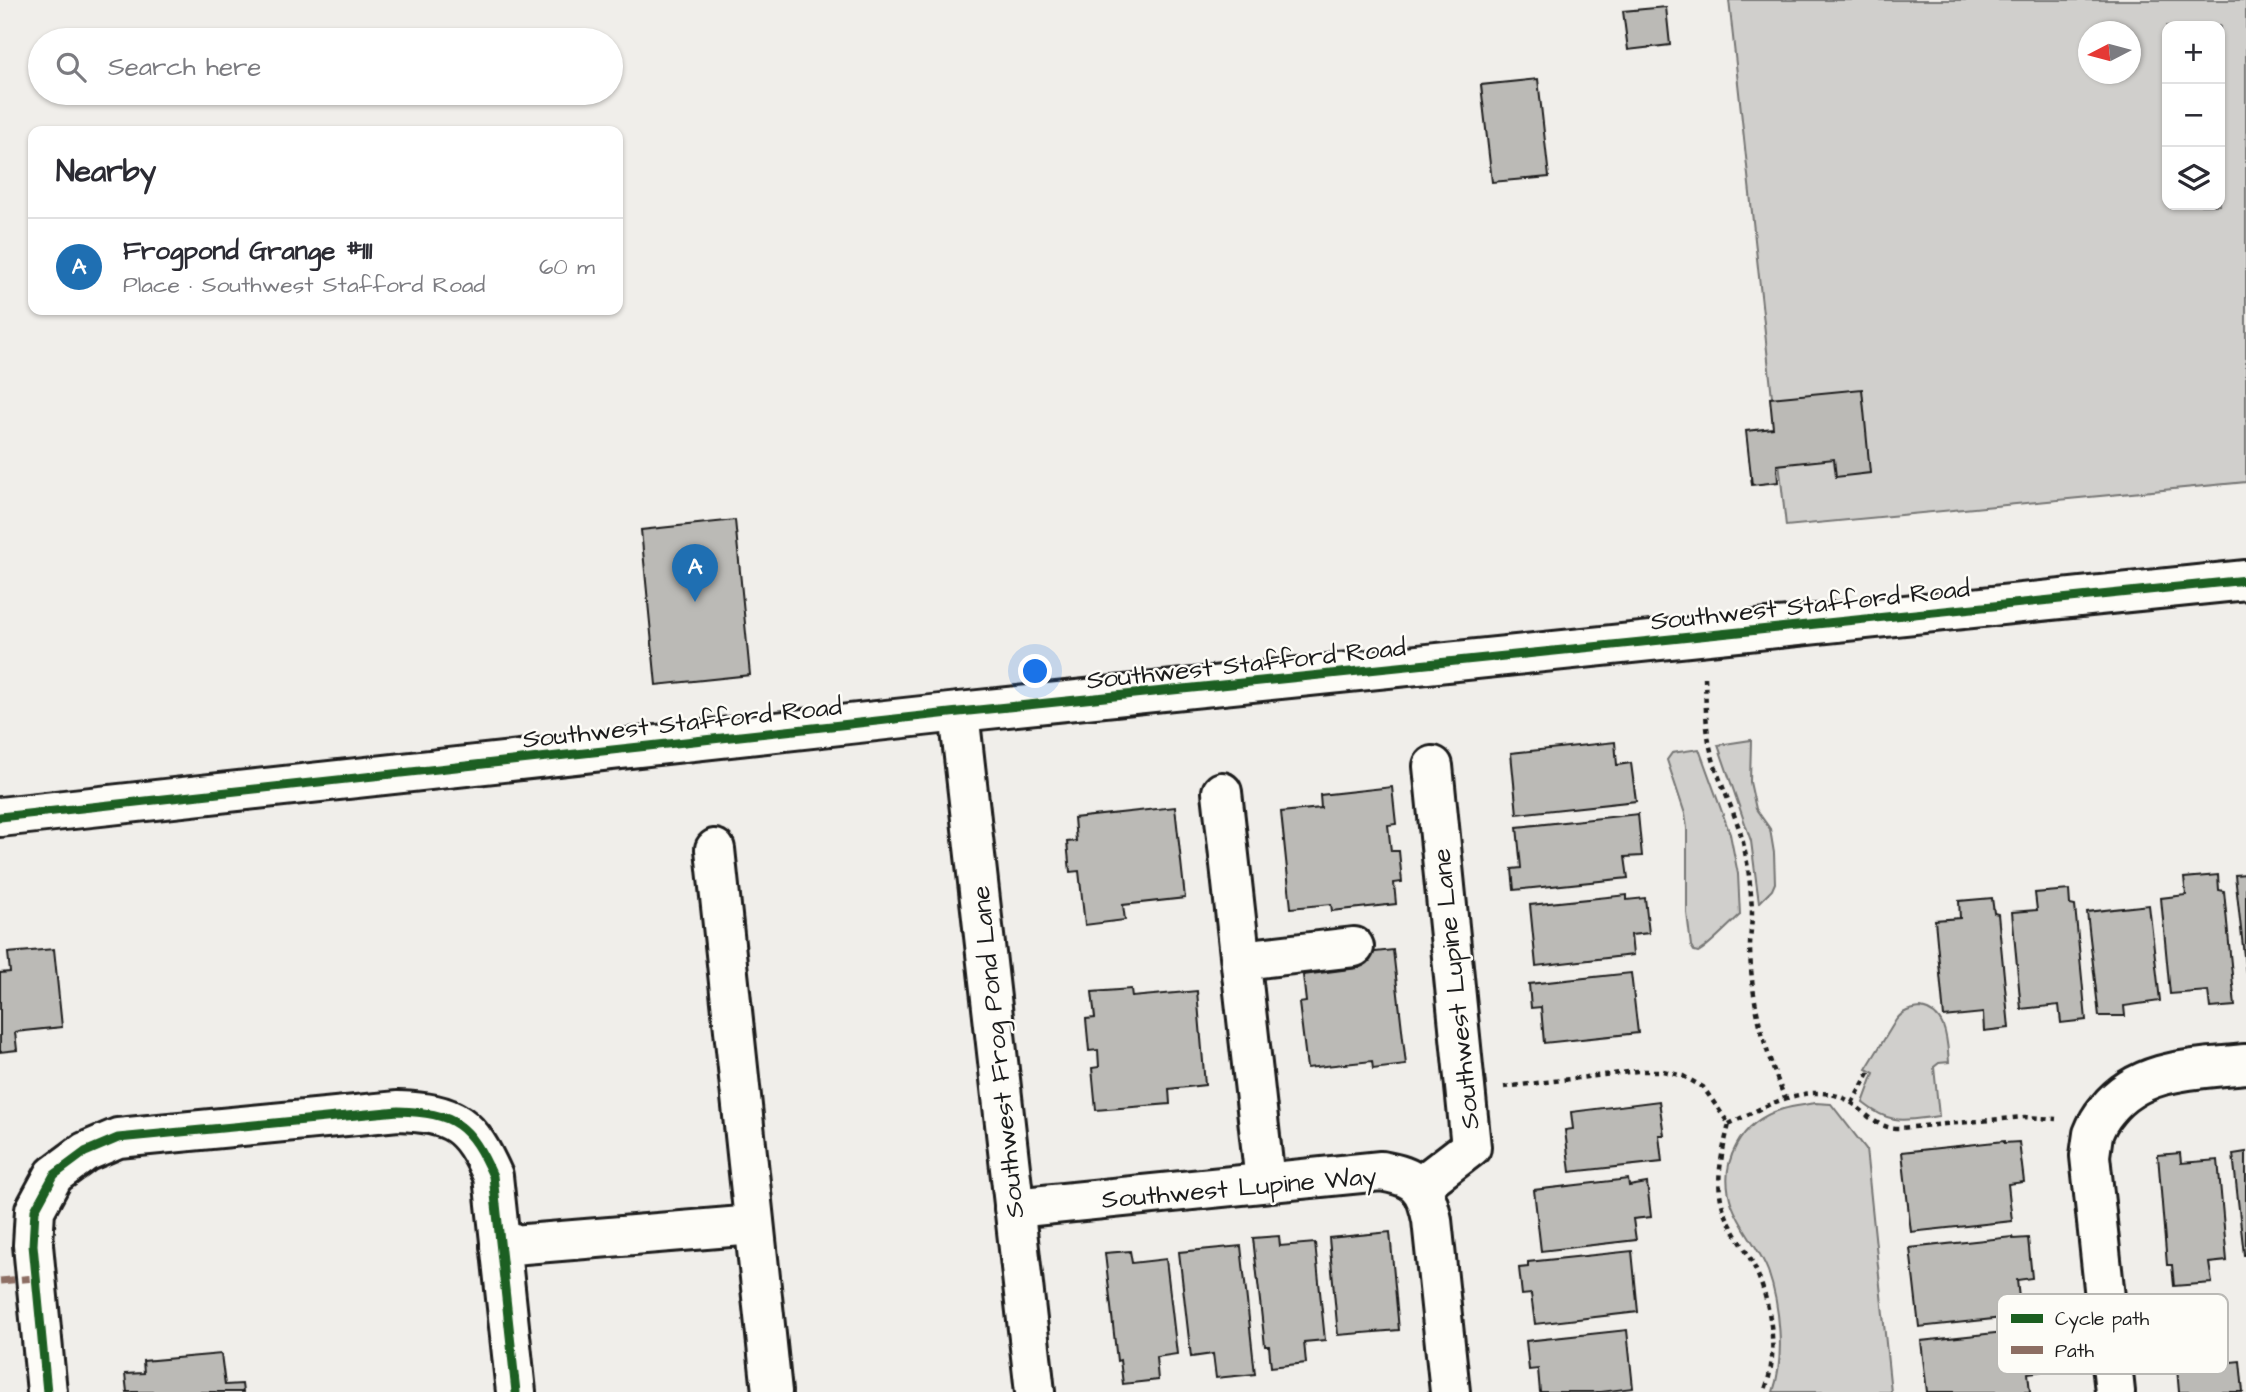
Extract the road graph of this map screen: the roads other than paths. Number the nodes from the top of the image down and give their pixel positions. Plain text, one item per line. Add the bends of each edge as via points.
1 (2246, 580) edge
2 (959, 712) junction
3 (1433, 766) dead end
4 (1222, 792) dead end
5 (0, 817) edge
6 (715, 849) dead end
7 (1354, 947) dead end
8 (1241, 960) junction
9 (2246, 1064) edge
10 (1265, 1182) junction
11 (1419, 1187) junction
12 (1014, 1208) junction
13 (754, 1225) junction
14 (500, 1246) junction
15 (2105, 1294) edge
16 (2113, 1374) edge
17 (47, 1392) edge
18 (516, 1392) edge
19 (772, 1392) edge
20 (1035, 1392) edge
21 (1450, 1392) edge
22 (2115, 1392) edge

1 - 2 street, Southwest Stafford Road
2 - 5 street, Southwest Stafford Road
2 - 12 street, Southwest Frog Pond Lane
3 - 11 street, Southwest Lupine Lane via 1471,1147
4 - 8 street
6 - 13 street
7 - 8 street
8 - 10 street
9 - 15 street via 2173,1071 2143,1081 2116,1098 2102,1117 2090,1156
10 - 11 street, Southwest Lupine Way via 1381,1171 1403,1175
10 - 12 street, Southwest Lupine Way
11 - 21 street via 1432,1220
12 - 20 street, Southwest Frog Pond Lane
13 - 14 street
13 - 19 street
14 - 17 street via 493,1176 480,1147 458,1123 429,1112 398,1111 118,1138 85,1152 54,1175 34,1210
14 - 18 street
16 - 22 street

